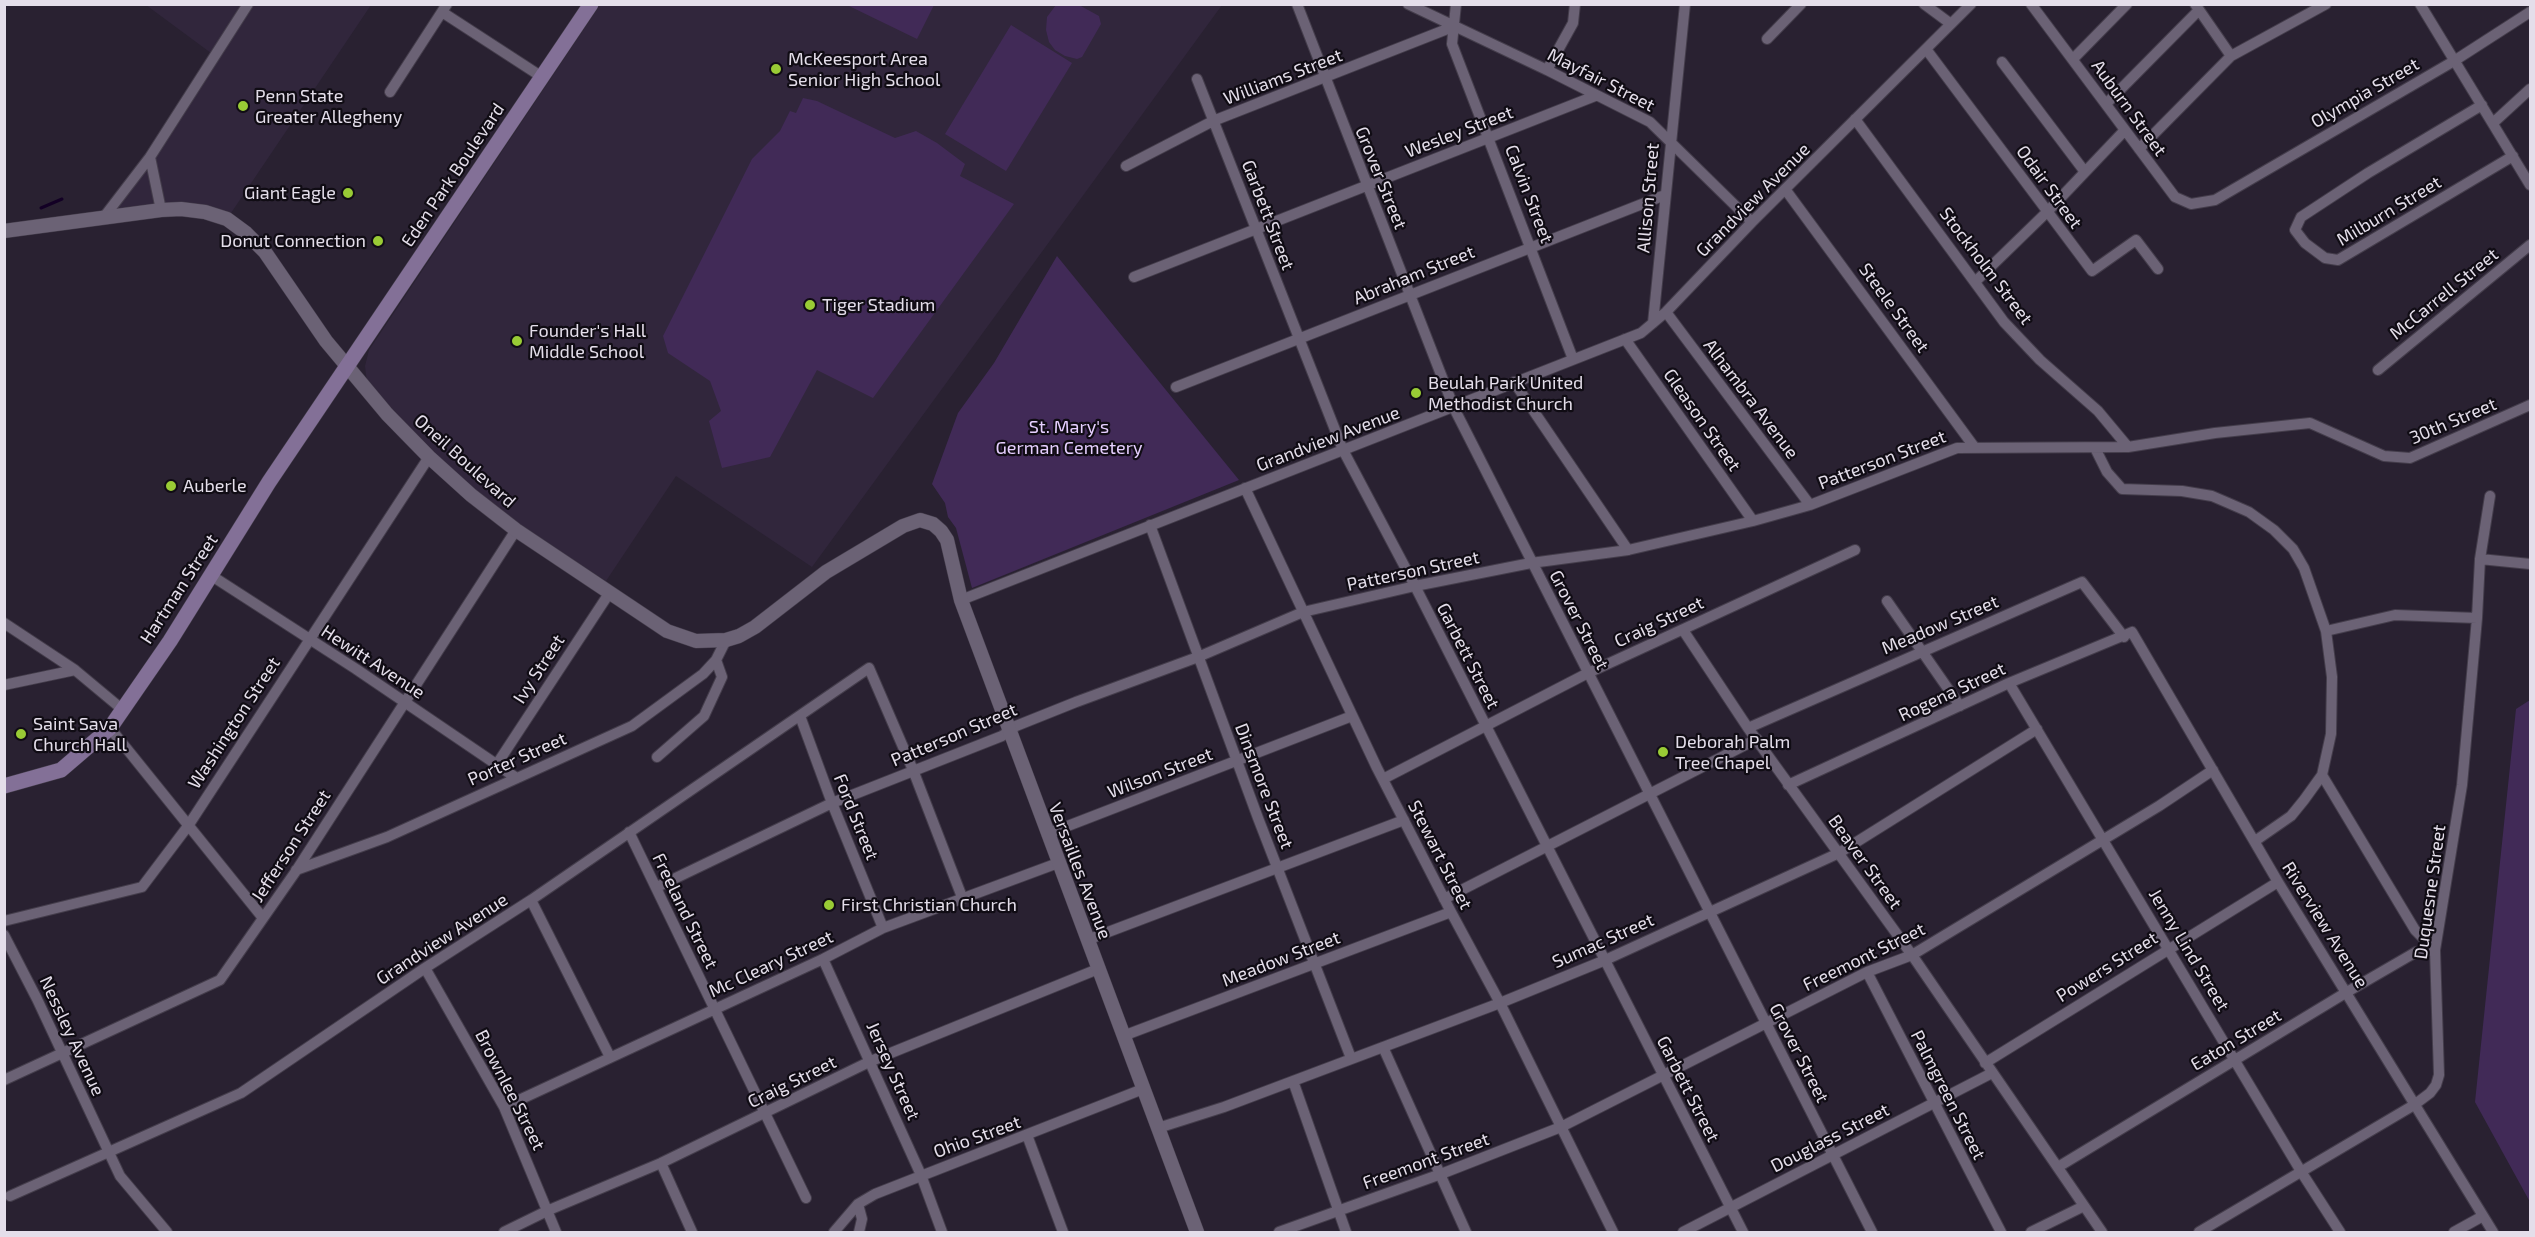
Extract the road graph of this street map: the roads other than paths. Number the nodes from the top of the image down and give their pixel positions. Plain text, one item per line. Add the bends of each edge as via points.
1 (248, 4) edge
2 (591, 4) edge
3 (1297, 4) edge
4 (1408, 4) edge
5 (1456, 4) edge
6 (1575, 4) edge
7 (1685, 4) edge
8 (1801, 4) edge
9 (1923, 4) edge
10 (1971, 4) edge
11 (2046, 4) edge
12 (2127, 4) edge
13 (2326, 4) edge
14 (2420, 4) edge
15 (2197, 7) edge
16 (444, 8) edge
17 (2035, 9) edge
18 (2530, 12) edge
19 (1951, 24) junction
20 (1455, 26) junction
21 (1767, 39) dead end
22 (1926, 49) junction
23 (2231, 56) junction
24 (2073, 59) junction
25 (2454, 61) junction
26 (2002, 62) dead end
27 (1547, 70) junction
28 (542, 77) junction
29 (1197, 79) dead end
30 (1324, 79) junction
31 (2530, 88) edge
32 (390, 92) dead end
33 (1596, 96) junction
34 (2106, 104) junction
35 (2482, 105) junction
36 (1855, 119) junction
37 (1214, 121) junction
38 (2493, 123) junction
39 (2125, 130) junction
40 (1490, 137) junction
41 (1670, 141) junction
42 (2139, 149) junction
43 (2513, 156) junction
44 (150, 157) junction
45 (1126, 166) dead end
46 (2085, 172) junction
47 (2529, 178) edge
48 (1366, 186) junction
49 (1785, 189) junction
50 (1665, 195) junction
51 (2215, 200) joint
52 (161, 210) junction
53 (2048, 211) junction
54 (104, 217) junction
55 (1752, 222) junction
56 (1256, 230) junction
57 (4, 231) edge
58 (2530, 245) edge
59 (1531, 246) junction
60 (2158, 269) dead end
61 (1134, 277) dead end
62 (1976, 282) junction
63 (1410, 295) junction
64 (1666, 312) junction
65 (1653, 323) junction
66 (1299, 339) junction
67 (1625, 339) junction
68 (1573, 359) junction
69 (347, 367) junction
70 (2378, 370) dead end
71 (1514, 382) junction
72 (1176, 387) dead end
73 (2530, 405) edge
74 (1454, 408) junction
75 (2215, 433) joint
76 (2128, 447) junction
77 (1975, 448) junction
78 (2095, 448) junction
79 (1343, 450) junction
80 (429, 457) junction
81 (1245, 488) junction
82 (2490, 496) dead end
83 (1809, 505) junction
84 (1753, 521) junction
85 (933, 524) joint
86 (1150, 525) junction
87 (516, 530) junction
88 (1628, 550) junction
89 (1855, 550) dead end
90 (2480, 559) junction
91 (1531, 563) junction
92 (2530, 564) edge
93 (212, 576) junction
94 (1415, 586) junction
95 (610, 592) junction
96 (961, 600) junction
97 (1887, 601) dead end
98 (1304, 612) junction
99 (2477, 618) junction
100 (4, 623) edge
101 (1683, 630) junction
102 (2326, 631) junction
103 (2128, 634) junction
104 (308, 639) junction
105 (726, 640) junction
106 (1922, 650) junction
107 (1198, 657) junction
108 (717, 660) junction
109 (75, 670) junction
110 (1588, 673) junction
111 (2009, 683) junction
112 (4, 685) edge
113 (404, 702) junction
114 (1960, 706) junction
115 (123, 710) junction
116 (800, 716) junction
117 (1352, 716) junction
118 (110, 728) junction
119 (1486, 728) junction
120 (1748, 728) junction
121 (2037, 729) junction
122 (1009, 732) junction
123 (1757, 739) junction
124 (657, 757) dead end
125 (1237, 762) junction
126 (496, 764) junction
127 (912, 770) junction
128 (2213, 770) junction
129 (2322, 775) junction
130 (516, 777) junction
131 (1383, 779) junction
132 (1788, 785) junction
133 (4, 786) edge
134 (1650, 795) junction
135 (832, 803) junction
136 (1404, 820) junction
137 (188, 826) junction
138 (628, 832) junction
139 (1047, 834) junction
140 (2102, 838) junction
141 (2255, 841) junction
142 (1546, 845) junction
143 (1839, 854) junction
144 (1058, 863) junction
145 (1278, 869) junction
146 (296, 871) junction
147 (2278, 882) junction
148 (657, 887) junction
149 (962, 897) junction
150 (1444, 899) junction
151 (531, 900) junction
152 (1709, 911) junction
153 (1451, 912) junction
154 (263, 918) junction
155 (4, 921) edge
156 (883, 928) junction
157 (4, 935) edge
158 (1087, 940) junction
159 (2169, 948) junction
160 (2435, 950) junction
161 (9, 952) edge
162 (1912, 955) junction
163 (823, 959) junction
164 (1604, 961) junction
165 (1315, 963) junction
166 (425, 968) junction
167 (1098, 969) junction
168 (1867, 972) junction
169 (2347, 992) junction
170 (1500, 1003) junction
171 (714, 1009) junction
172 (1766, 1025) junction
173 (1123, 1036) junction
174 (1383, 1047) junction
175 (61, 1053) junction
176 (610, 1057) junction
177 (1351, 1058) junction
178 (2236, 1060) junction
179 (871, 1061) junction
180 (1985, 1063) junction
181 (1992, 1073) junction
182 (1664, 1076) junction
183 (4, 1080) edge
184 (1293, 1081) junction
185 (1143, 1089) junction
186 (1933, 1103) junction
187 (2414, 1105) junction
188 (504, 1107) junction
189 (764, 1114) junction
190 (1561, 1127) junction
191 (1158, 1128) junction
192 (1027, 1135) junction
193 (110, 1152) junction
194 (1832, 1154) junction
195 (661, 1163) junction
196 (2058, 1167) junction
197 (2302, 1173) junction
198 (1441, 1174) junction
199 (921, 1175) junction
200 (10, 1196) dead end
201 (806, 1198) dead end
202 (858, 1204) junction
203 (2084, 1206) junction
204 (1730, 1207) junction
205 (549, 1210) junction
206 (1338, 1211) junction
207 (2483, 1216) junction
208 (1609, 1232) edge
209 (167, 1233) edge
210 (504, 1233) edge
211 (556, 1233) edge
212 (692, 1233) edge
213 (834, 1233) edge
214 (859, 1233) edge
215 (942, 1233) edge
216 (1064, 1233) edge
217 (1197, 1233) edge
218 (1279, 1233) edge
219 (1347, 1233) edge
220 (1466, 1233) edge
221 (1683, 1233) edge
222 (1743, 1233) edge
223 (1872, 1233) edge
224 (2001, 1233) edge
225 (2031, 1233) edge
226 (2102, 1233) edge
227 (2199, 1233) edge
228 (2340, 1233) edge
229 (2454, 1233) edge
230 (2493, 1233) edge

1 - 44 street
2 - 28 main road, Eden Park Boulevard
3 - 30 street, Grover Street
4 - 20 street, Mayfair Street
5 - 20 street, Calvin Street
6 - 27 street via 1573,23
7 - 41 street, Allison Street
8 - 21 street
9 - 19 street
10 - 19 street, Grandview Avenue
11 - 17 street
12 - 24 street
13 - 23 street
14 - 25 street
15 - 23 street
15 - 34 street
16 - 28 street
16 - 32 street
17 - 24 street, Auburn Street
18 - 25 street, Olympia Street
19 - 22 street, Grandview Avenue
20 - 27 street, Mayfair Street
20 - 30 street, Williams Street
20 - 40 street, Calvin Street via 1452,44
22 - 36 street, Grandview Avenue
22 - 53 street, Odair Street
23 - 42 street
24 - 34 street, Auburn Street
25 - 35 street
25 - 51 street, Olympia Street
26 - 46 street
27 - 33 street, Mayfair Street
28 - 69 main road, Eden Park Boulevard
29 - 37 street, Garbett Street
30 - 37 street, Williams Street
30 - 48 street, Grover Street
31 - 38 street
33 - 40 street, Wesley Street
33 - 41 street, Mayfair Street via 1650,122
34 - 39 street, Auburn Street
35 - 38 street
35 - 43 street, Milburn Street via 2301,216 2295,230 2325,258 2338,260
36 - 49 street, Grandview Avenue
36 - 62 street, Stockholm Street
37 - 45 street, Williams Street
37 - 56 street, Garbett Street
38 - 43 street
39 - 42 street, Auburn Street
39 - 46 street
40 - 48 street, Wesley Street
40 - 59 street, Calvin Street
41 - 50 street, Allison Street
41 - 55 street, Mayfair Street
42 - 51 street, Auburn Street via 2175,197 2191,204
43 - 47 street
44 - 52 street
44 - 54 street
46 - 53 street
48 - 56 street, Wesley Street
48 - 63 street, Grover Street
49 - 55 street, Grandview Avenue
49 - 77 street, Steele Street
50 - 59 street, Abraham Street
50 - 65 street, Allison Street
52 - 54 street, Oneil Boulevard
52 - 69 street, Oneil Boulevard via 205,212 226,219 246,233 265,252
53 - 60 street, Odair Street via 2091,271 2136,240
53 - 62 street
54 - 57 street, Oneil Boulevard
55 - 64 street, Grandview Avenue
56 - 61 street, Wesley Street
56 - 66 street, Garbett Street
58 - 70 street, McCarrell Street
59 - 63 street, Abraham Street
59 - 68 street, Calvin Street
62 - 76 street, Stockholm Street via 2004,322 2098,411
63 - 66 street, Abraham Street
63 - 74 street, Grover Street
64 - 65 street, Grandview Avenue
64 - 83 street, Alhambra Avenue
65 - 67 street, Grandview Avenue
66 - 72 street, Abraham Street
66 - 79 street, Garbett Street
67 - 68 street, Grandview Avenue
67 - 84 street, Gleason Street
68 - 71 street, Grandview Avenue
69 - 80 street, Oneil Boulevard
69 - 93 main road, Hartman Street via 269,482
71 - 74 street, Grandview Avenue
71 - 88 street
73 - 75 street, 30th Street via 2410,458 2384,456 2310,423
74 - 79 street, Grandview Avenue
74 - 91 street, Grover Street
75 - 76 street, Patterson Street
76 - 78 street, Patterson Street
77 - 78 street, Patterson Street
77 - 83 street, Patterson Street via 1957,448
78 - 102 street via 2107,472 2122,489 2212,496 2249,512 2274,530 2293,549 2304,568
79 - 81 street, Grandview Avenue
79 - 94 street, Garbett Street
80 - 87 street, Oneil Boulevard
80 - 104 street, Washington Street
81 - 86 street, Grandview Avenue
81 - 98 street, Stewart Street
82 - 90 street, Duquesne Street
83 - 84 street, Patterson Street
84 - 88 street, Patterson Street
85 - 96 street, Versailles Avenue via 947,540
85 - 105 street, Oneil Boulevard via 920,520 903,526 826,572 755,627
86 - 96 street, Grandview Avenue
86 - 107 street, Dinsmore Street
87 - 95 street, Oneil Boulevard
87 - 113 street, Jefferson Street
88 - 91 street, Patterson Street
89 - 101 street, Craig Street
90 - 92 street
90 - 99 street, Duquesne Street
91 - 94 street, Patterson Street
91 - 110 street, Grover Street
93 - 104 street, Hewitt Avenue
93 - 115 main road, Hartman Street
94 - 98 street, Patterson Street
94 - 119 street, Garbett Street
95 - 105 street, Oneil Boulevard via 667,631 696,641
95 - 126 street, Ivy Street
96 - 122 street, Versailles Avenue
97 - 106 street
98 - 107 street, Patterson Street
98 - 117 street, Stewart Street
99 - 102 street via 2395,615
99 - 160 street, Duquesne Street via 2462,785
100 - 109 street
101 - 110 street, Craig Street
101 - 120 street, Beaver Street
102 - 129 street via 2331,735
103 - 106 street, Meadow Street via 2082,582
103 - 111 street, Rogena Street
103 - 128 street, Riverview Avenue
104 - 113 street, Hewitt Avenue
104 - 137 street, Washington Street
105 - 108 street, Porter Street
106 - 114 street
106 - 120 street, Meadow Street
107 - 122 street, Patterson Street via 1076,702
107 - 125 street, Dinsmore Street
108 - 124 street via 722,677 704,716
108 - 130 street, Porter Street via 632,726
109 - 112 street
109 - 115 street
110 - 119 street, Craig Street
110 - 134 street, Grover Street
111 - 114 street, Rogena Street
111 - 121 street, Jenny Lind Street
113 - 126 street, Hewitt Avenue
113 - 146 street, Jefferson Street
114 - 132 street, Rogena Street
115 - 118 main road, Hartman Street
116 - 127 street, Grandview Avenue via 869,668
116 - 135 street, Ford Street
116 - 138 street, Grandview Avenue
117 - 125 street, Wilson Street
117 - 131 street, Stewart Street
118 - 133 main road, Hartman Street via 61,770
118 - 137 street
119 - 131 street, Craig Street
119 - 142 street, Garbett Street
120 - 123 street, Beaver Street
121 - 140 street, Jenny Lind Street
121 - 143 street, Sumac Street
122 - 127 street, Patterson Street
122 - 139 street, Versailles Avenue
123 - 132 street, Beaver Street
123 - 134 street
125 - 139 street, Wilson Street
125 - 145 street, Dinsmore Street
126 - 130 street, Hewitt Avenue
127 - 135 street, Patterson Street
127 - 149 street
128 - 140 street, Freemont Street
128 - 141 street, Riverview Avenue
129 - 141 street via 2291,816
129 - 160 street via 2415,930
130 - 146 street, Porter Street via 387,837
131 - 136 street, Stewart Street
132 - 143 street, Beaver Street
134 - 142 street
134 - 152 street, Grover Street
135 - 148 street, Patterson Street
135 - 156 street, Ford Street
136 - 145 street
136 - 150 street, Stewart Street
137 - 154 street
137 - 155 street, Washington Street via 142,887
138 - 148 street, Freeland Street
138 - 151 street, Grandview Avenue
139 - 144 street, Versailles Avenue
140 - 159 street, Jenny Lind Street
140 - 162 street, Freemont Street
141 - 147 street, Riverview Avenue
142 - 150 street
142 - 164 street, Garbett Street
143 - 152 street, Sumac Street
143 - 162 street, Beaver Street
144 - 149 street, Mc Cleary Street
144 - 158 street, Versailles Avenue
145 - 158 street
145 - 165 street, Dinsmore Street
146 - 154 street, Jefferson Street
147 - 159 street, Powers Street
147 - 169 street, Riverview Avenue
148 - 171 street, Freeland Street
149 - 156 street, Mc Cleary Street
150 - 153 street, Stewart Street
151 - 166 street, Grandview Avenue
151 - 176 street
152 - 164 street, Sumac Street
152 - 172 street, Grover Street
153 - 165 street, Meadow Street
153 - 170 street, Stewart Street
154 - 175 street, Jefferson Street via 220,980
156 - 163 street, Mc Cleary Street
157 - 161 street, Nessley Avenue
158 - 167 street, Versailles Avenue
159 - 178 street, Jenny Lind Street
159 - 180 street, Powers Street
160 - 169 street, Eaton Street via 2416,952
160 - 187 street, Duquesne Street via 2439,1075 2430,1093
161 - 175 street, Nessley Avenue
162 - 168 street, Freemont Street
162 - 180 street, Beaver Street
163 - 171 street, Mc Cleary Street
163 - 179 street, Jersey Street
164 - 170 street, Sumac Street
164 - 182 street, Garbett Street
165 - 173 street, Meadow Street
165 - 177 street, Dinsmore Street
166 - 188 street, Brownlee Street
166 - 193 street, Grandview Avenue via 241,1093
167 - 173 street, Versailles Avenue
167 - 179 street, Craig Street
168 - 172 street, Freemont Street
168 - 186 street, Palmgreen Street
169 - 178 street, Eaton Street
169 - 187 street, Riverview Avenue
170 - 174 street, Sumac Street
170 - 190 street, Stewart Street
171 - 176 street, Mc Cleary Street
171 - 189 street, Freeland Street
172 - 182 street, Freemont Street
172 - 194 street, Grover Street
173 - 185 street, Versailles Avenue
174 - 177 street, Sumac Street
174 - 198 street
175 - 183 street, Jefferson Street
175 - 193 street, Nessley Avenue
176 - 188 street, Mc Cleary Street
177 - 184 street, Sumac Street
178 - 196 street, Eaton Street
178 - 197 street, Jenny Lind Street
179 - 189 street, Craig Street
179 - 199 street, Jersey Street
180 - 181 street, Beaver Street
181 - 186 street, Douglass Street
181 - 196 street, Beaver Street
182 - 190 street, Freemont Street
182 - 204 street, Garbett Street
184 - 191 street, Sumac Street
184 - 206 street
185 - 191 street, Versailles Avenue
185 - 192 street, Ohio Street
186 - 194 street, Douglass Street
186 - 224 street, Palmgreen Street
187 - 197 street, Duquesne Street
187 - 207 street, Riverview Avenue
188 - 205 street, Brownlee Street
189 - 195 street, Craig Street
189 - 201 street, Freeland Street
190 - 198 street, Freemont Street
190 - 208 street, Stewart Street
191 - 217 street, Versailles Avenue
192 - 199 street, Ohio Street
192 - 216 street
193 - 200 street, Grandview Avenue
193 - 209 street, Nessley Avenue via 120,1176
194 - 204 street, Douglass Street
194 - 223 street, Grover Street
195 - 205 street, Craig Street
195 - 212 street
196 - 203 street, Beaver Street
197 - 227 street, Duquesne Street
197 - 228 street, Jenny Lind Street
198 - 206 street, Freemont Street
198 - 220 street
199 - 202 street, Ohio Street
199 - 215 street, Jersey Street
202 - 213 street, Ohio Street
202 - 214 street via 862,1219
203 - 225 street
203 - 226 street, Beaver Street
204 - 221 street, Douglass Street
204 - 222 street, Garbett Street
205 - 210 street, Craig Street
205 - 211 street, Brownlee Street
206 - 218 street, Freemont Street
206 - 219 street
207 - 229 street
207 - 230 street, Riverview Avenue

